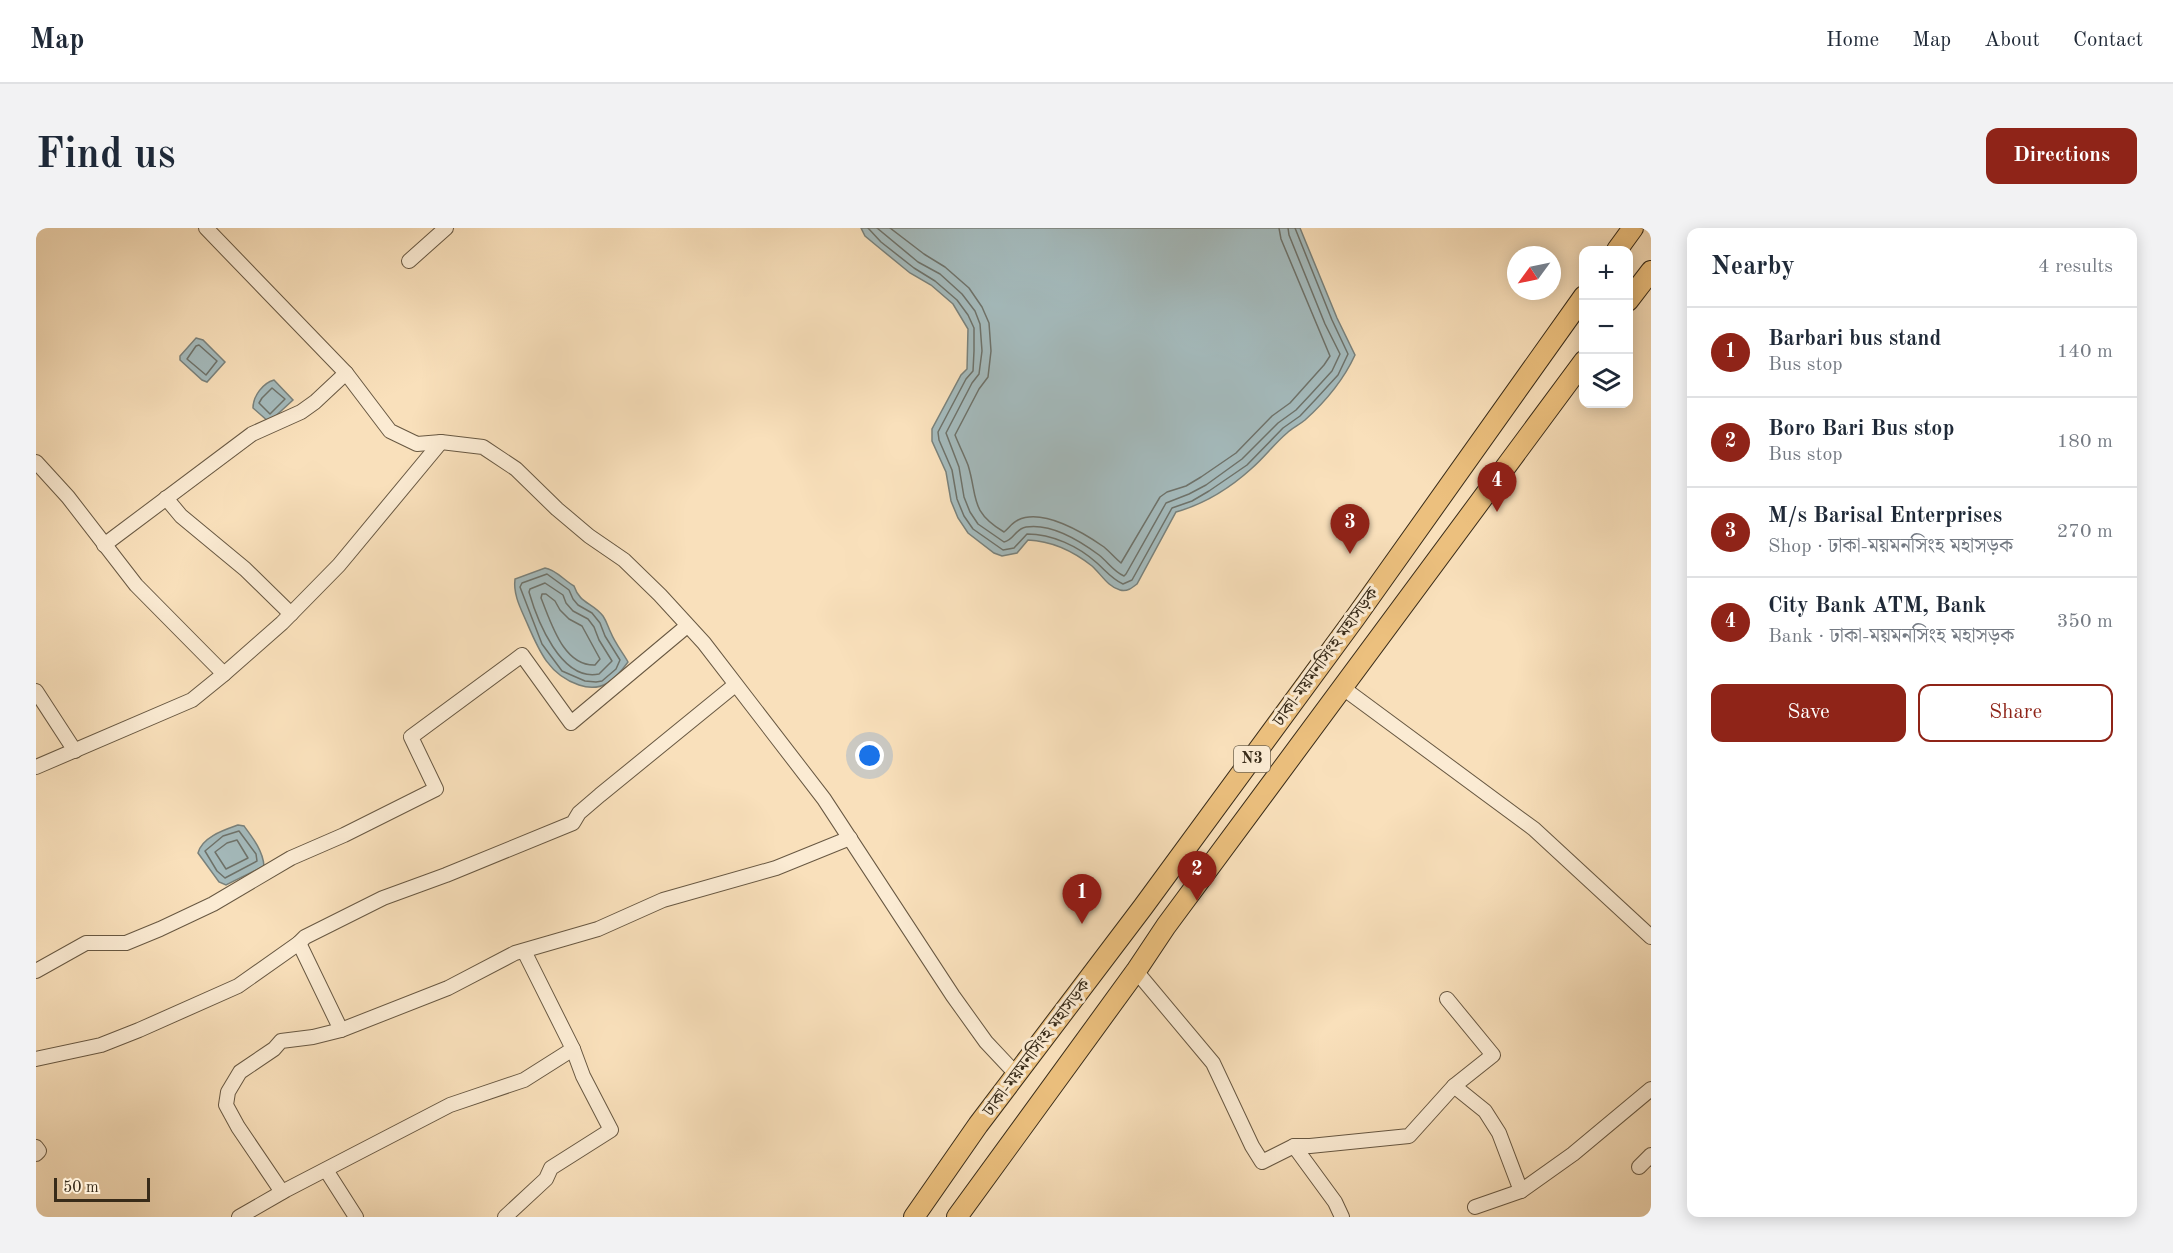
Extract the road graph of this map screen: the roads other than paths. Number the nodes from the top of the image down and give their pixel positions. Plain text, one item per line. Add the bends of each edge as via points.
1 (206, 228) edge
2 (446, 228) edge
3 (1633, 228) edge
4 (1620, 246) edge
5 (409, 261) dead end
6 (1651, 271) edge
7 (1581, 300) edge
8 (1630, 300) edge
9 (1579, 367) edge
10 (346, 373) junction
11 (441, 442) junction
12 (36, 462) edge
13 (166, 498) junction
14 (104, 545) junction
15 (291, 614) junction
16 (687, 626) junction
17 (224, 674) junction
18 (735, 685) junction
19 (1343, 688) junction
20 (36, 691) edge
21 (75, 751) junction
22 (36, 767) edge
23 (850, 838) junction
24 (1651, 937) edge
25 (299, 943) junction
26 (524, 951) junction
27 (36, 971) edge
28 (1136, 971) junction
29 (1447, 999) dead end
30 (341, 1030) junction
31 (573, 1049) junction
32 (36, 1059) edge
33 (1017, 1075) junction
34 (1454, 1086) junction
35 (1651, 1089) edge
36 (1294, 1146) junction
37 (36, 1147) edge
38 (36, 1154) edge
39 (1651, 1155) edge
40 (1639, 1167) dead end
41 (326, 1170) junction
42 (1521, 1191) junction
43 (282, 1192) junction
44 (1475, 1207) dead end
45 (239, 1217) edge
46 (356, 1217) edge
47 (506, 1217) edge
48 (914, 1217) edge
49 (957, 1217) edge
50 (1342, 1217) edge

1 - 10 street
2 - 5 street
3 - 4 highway
6 - 8 highway
7 - 33 highway, ঢাকা-ময়মনসিংহ মহাসড়ক / N3 via 1348,628
9 - 19 highway, ঢাকা-ময়মনসিংহ মহাসড়ক / N3
10 - 11 street via 390,431 417,444
10 - 13 street via 301,412 252,434
11 - 15 street via 339,565
11 - 16 street via 483,447 516,469 573,522 624,560
12 - 14 street via 68,496
13 - 14 street
13 - 15 street
14 - 17 street via 152,604
15 - 17 street
16 - 18 street
16 - 27 street via 571,723 522,655 411,737 435,789 291,858 213,904 160,929 126,943 86,943
17 - 21 street via 192,700
18 - 23 street
18 - 25 street via 600,795 573,823 383,898 305,936
19 - 24 street via 1534,829
19 - 28 highway, ঢাকা-ময়মনসিংহ মহাসড়ক / N3
20 - 21 street
21 - 22 street
23 - 26 street via 776,868 663,900 598,928
23 - 33 street via 953,996
25 - 30 street
25 - 32 street via 238,986 139,1030 101,1045
26 - 30 street via 448,988
26 - 31 street
28 - 36 street via 1213,1064 1262,1162
28 - 49 highway, ঢাকা-ময়মনসিংহ মহাসড়ক / N3
29 - 34 street via 1493,1055
30 - 43 street via 281,1041 240,1072 228,1092 226,1105
31 - 41 street via 524,1080 450,1105
31 - 47 street via 611,1130 551,1168 546,1179
33 - 48 highway, ঢাকা-ময়মনসিংহ মহাসড়ক / N3
34 - 36 street via 1409,1136
34 - 42 street via 1485,1111 1499,1133
35 - 42 street
36 - 50 street
37 - 38 street
39 - 40 street
41 - 43 street
41 - 46 street
42 - 44 street
43 - 45 street

